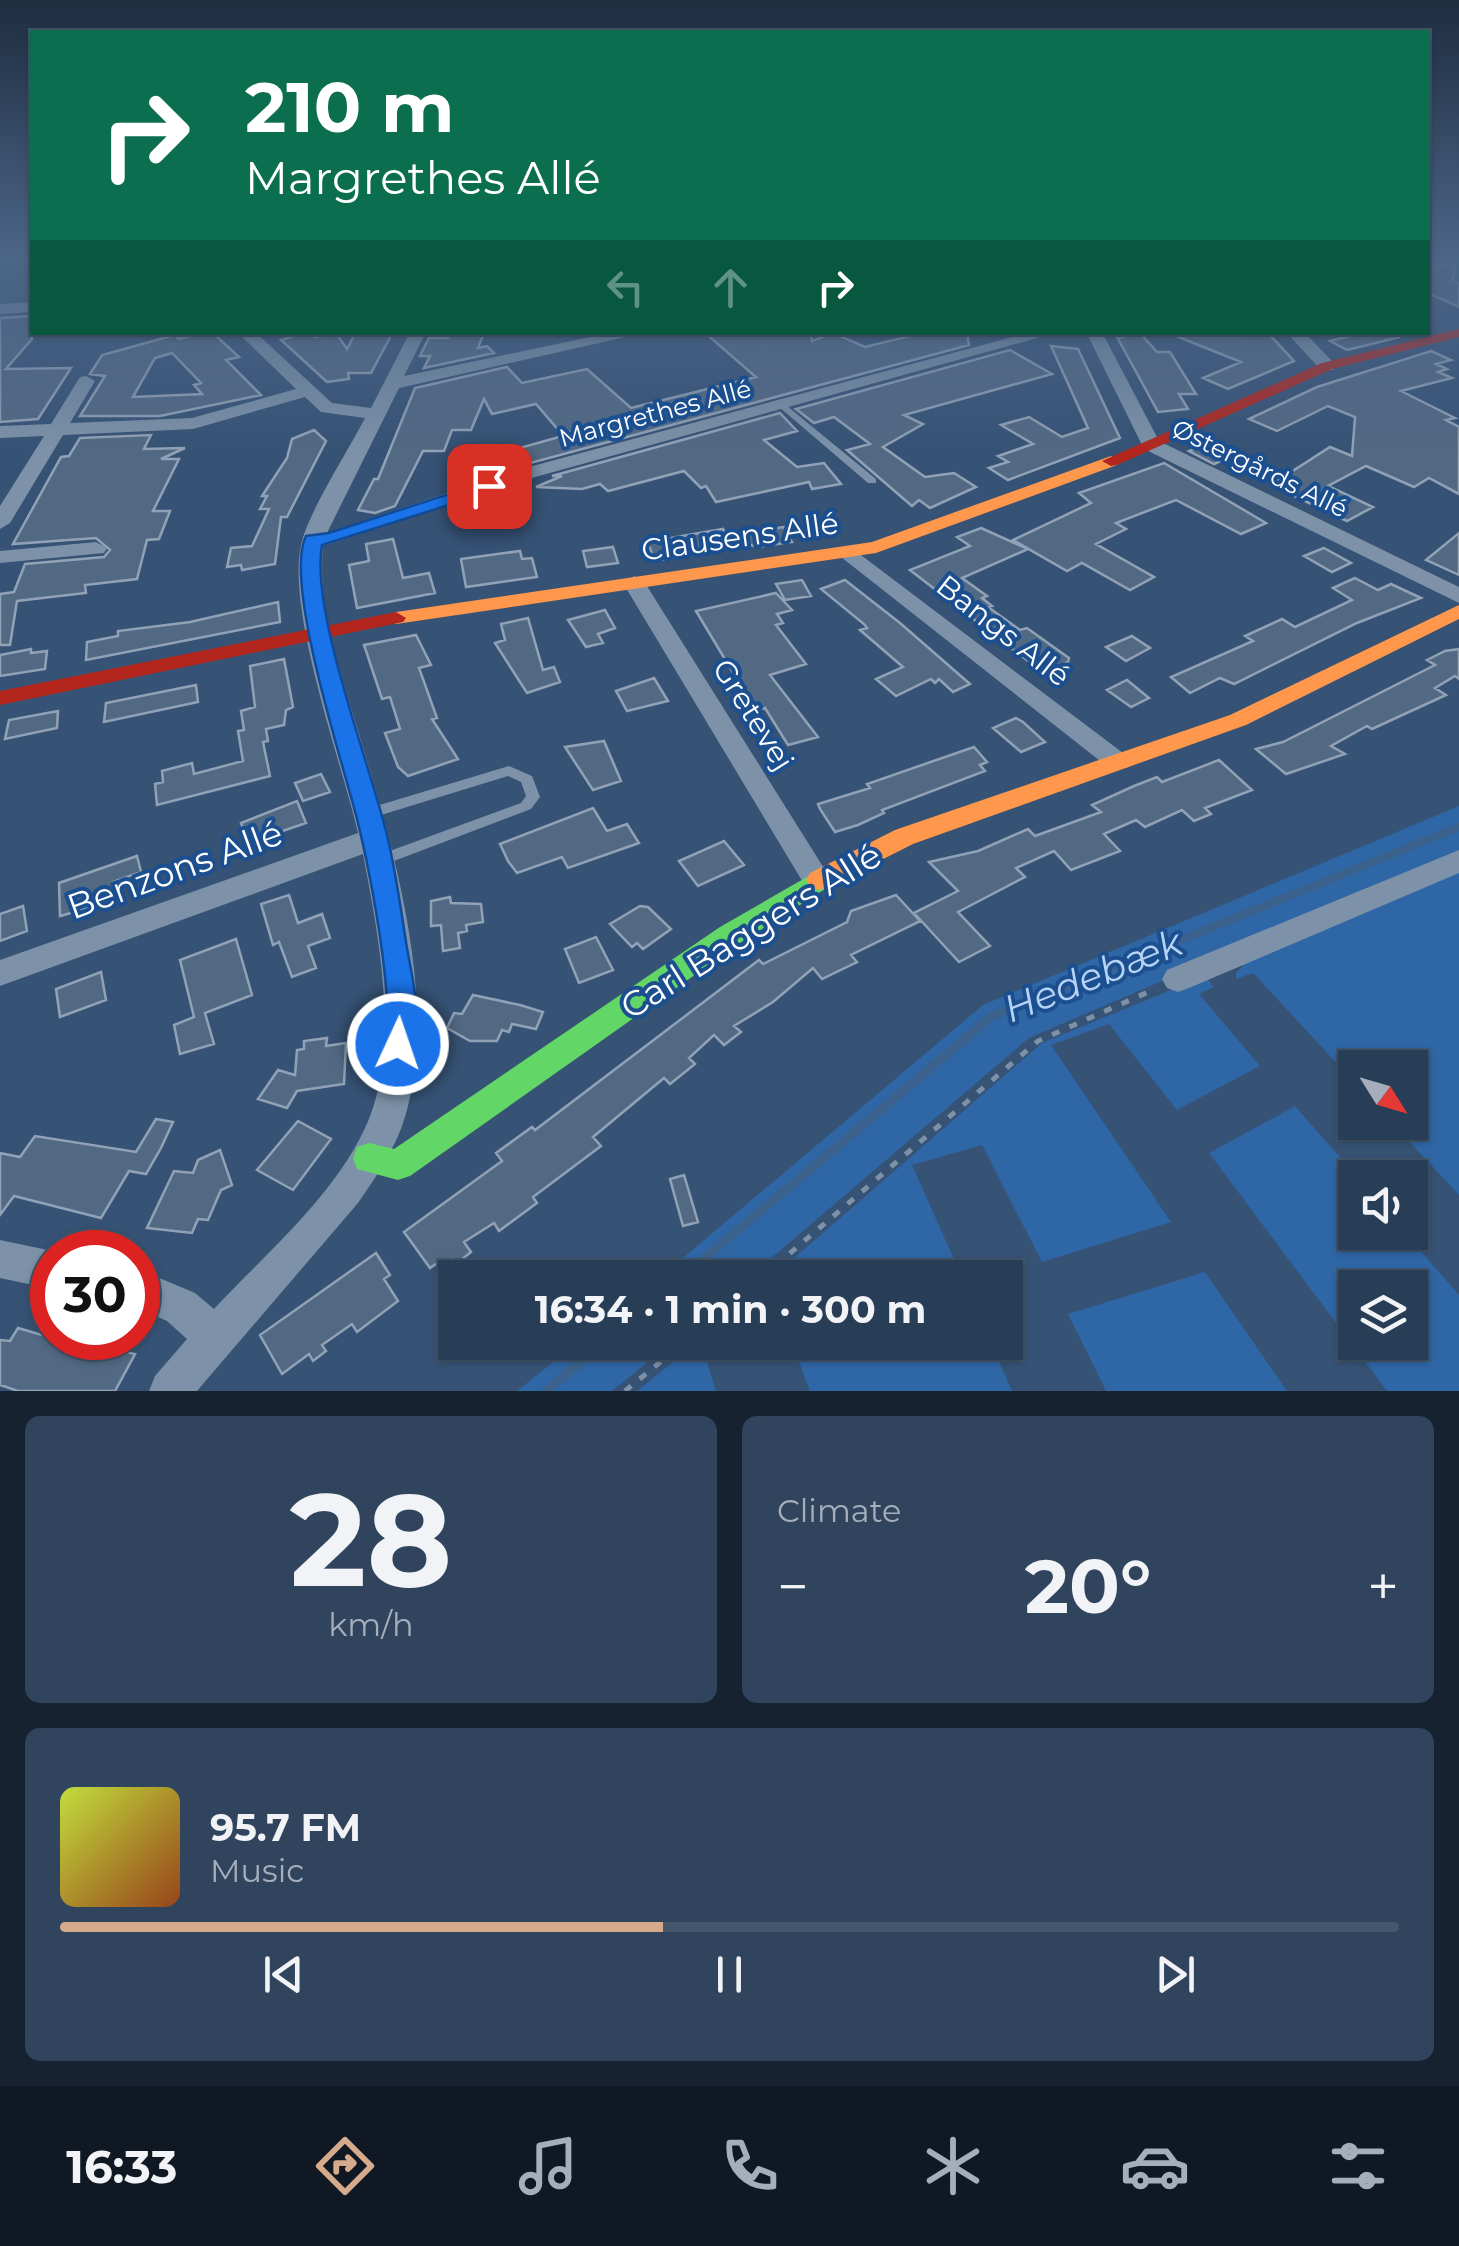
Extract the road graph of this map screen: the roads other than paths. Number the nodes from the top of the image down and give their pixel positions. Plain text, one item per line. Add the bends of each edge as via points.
1 (1459, 332) edge
2 (248, 335) edge
3 (416, 335) edge
4 (626, 335) edge
5 (1040, 335) edge
6 (1095, 335) edge
7 (1297, 335) edge
8 (1327, 366) junction
9 (86, 381) dead end
10 (391, 384) junction
11 (308, 391) junction
12 (781, 404) junction
13 (376, 414) junction
14 (54, 430) junction
15 (0, 432) edge
16 (1150, 445) junction
17 (872, 480) dead end
18 (0, 522) edge
19 (313, 540) junction
20 (96, 548) dead end
21 (849, 552) junction
22 (0, 557) edge
23 (634, 583) junction
24 (1459, 596) edge
25 (1459, 611) edge
26 (320, 634) junction
27 (0, 698) edge
28 (1118, 762) junction
29 (374, 837) junction
30 (1459, 860) edge
31 (817, 881) junction
32 (0, 973) edge
33 (1178, 978) road end
34 (369, 1158) junction
35 (0, 1259) edge
36 (30, 1265) edge
37 (160, 1298) edge
38 (214, 1336) junction
39 (170, 1391) edge

1 - 8 street, Clausens Allé
2 - 11 street
3 - 10 street
4 - 10 street
5 - 12 street, Margrethes Allé
6 - 16 street, Østergårds Allé
7 - 8 street
8 - 16 street, Clausens Allé
9 - 14 street
10 - 13 street
11 - 13 street via 335,411
11 - 14 street via 192,423
12 - 17 lane, Margrethes Allé
12 - 19 street, Margrethes Allé
13 - 19 street
14 - 15 street
14 - 18 street
16 - 21 street, Clausens Allé
16 - 24 street, Østergårds Allé
19 - 26 street via 309,562
20 - 22 street
21 - 23 street, Clausens Allé
21 - 28 street, Bangs Allé
23 - 26 street, Clausens Allé
23 - 31 street, Gretevej
25 - 28 street, Carl Baggers Allé via 1238,720
26 - 27 street, Clausens Allé
26 - 29 street
28 - 31 street, Carl Baggers Allé via 904,838
29 - 29 lane via 526,806 533,796 528,779 509,771
29 - 32 street, Benzons Allé
29 - 34 street via 402,1002 392,1110
30 - 33 street via 1218,974
31 - 34 street, Carl Baggers Allé via 398,1165
34 - 38 street
35 - 36 street
37 - 38 street
38 - 39 street

